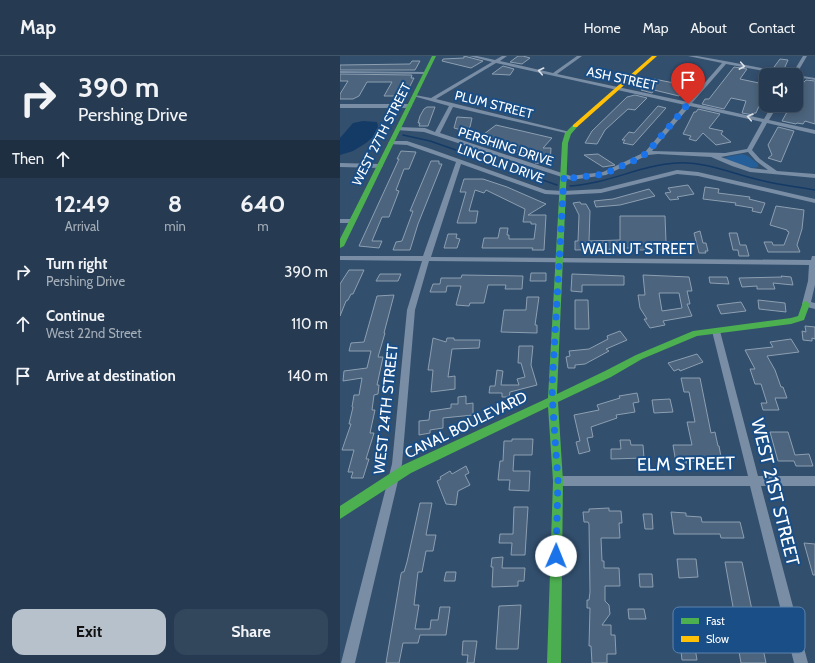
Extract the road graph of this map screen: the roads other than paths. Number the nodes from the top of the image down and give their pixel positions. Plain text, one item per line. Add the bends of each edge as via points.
1 (434, 56) edge
2 (471, 56) edge
3 (505, 56) edge
4 (580, 56) edge
5 (655, 56) edge
6 (690, 56) edge
7 (805, 56) edge
8 (704, 57) edge
9 (496, 62) junction
10 (725, 62) junction
11 (797, 68) edge
12 (759, 69) edge
13 (340, 72) edge
14 (426, 73) junction
15 (554, 74) junction
16 (803, 77) edge
17 (815, 80) edge
18 (619, 89) junction
19 (415, 96) junction
20 (433, 100) junction
21 (452, 104) junction
22 (688, 104) junction
23 (340, 106) edge
24 (409, 106) junction
25 (771, 112) edge
26 (766, 121) junction
27 (398, 129) junction
28 (815, 132) edge
29 (568, 133) junction
30 (437, 134) junction
31 (391, 143) junction
32 (750, 150) junction
33 (647, 153) junction
34 (712, 155) junction
35 (459, 161) junction
36 (340, 165) edge
37 (380, 166) junction
38 (775, 172) junction
39 (564, 176) junction
40 (815, 176) edge
41 (563, 194) junction
42 (815, 200) edge
43 (340, 221) edge
44 (352, 221) junction
45 (340, 246) edge
46 (340, 258) edge
47 (426, 260) junction
48 (558, 261) junction
49 (814, 261) edge
50 (810, 305) edge
51 (716, 330) junction
52 (552, 399) junction
53 (395, 477) junction
54 (755, 480) junction
55 (558, 481) junction
56 (815, 481) edge
57 (340, 513) edge
58 (787, 607) edge
59 (798, 653) edge
60 (348, 663) edge
61 (554, 663) edge
62 (801, 663) edge

1 - 14 street, WEST 27TH STREET
2 - 9 street, ASH STREET
3 - 9 street
4 - 15 street
5 - 18 street
6 - 8 street
7 - 11 street
8 - 10 street
15 -> 9 street, ASH STREET
9 - 20 street
10 -> 12 street
10 - 22 street
13 - 14 street
14 - 19 street, WEST 27TH STREET
15 - 18 street, ASH STREET
16 - 17 street
18 - 22 street, ASH STREET
18 - 29 street
19 - 20 street, PLUM STREET
19 - 24 street, WEST 27TH STREET
20 - 21 street, PLUM STREET
21 - 29 street, PLUM STREET
21 - 30 street
26 -> 22 street, ASH STREET
22 - 33 street
23 - 24 street
24 - 27 street, WEST 27TH STREET
25 - 26 street
26 - 28 street, ASH STREET
26 - 32 street
27 - 30 street, PERSHING DRIVE via 425,130
27 - 31 street, WEST 27TH STREET
29 - 39 street via 565,143
30 - 39 street, PERSHING DRIVE
31 - 35 street, LINCOLN DRIVE via 407,143
31 - 37 street, WEST 27TH STREET
32 - 34 street
32 - 38 street via 758,160
33 - 34 street, PERSHING DRIVE
33 - 39 street, PERSHING DRIVE via 604,174 571,178
34 - 38 street, PERSHING DRIVE via 750,170
35 - 41 street, LINCOLN DRIVE via 545,192
35 - 47 street, WEST 24TH STREET
36 - 37 street
37 - 44 street, WEST 27TH STREET
38 - 40 street, PERSHING DRIVE
39 - 41 street
41 - 42 street, LINCOLN DRIVE via 601,191 677,172 698,174
41 - 48 street
43 - 44 street
44 - 45 street, WEST 27TH STREET
46 - 47 street, WALNUT STREET
47 - 48 street, WALNUT STREET
47 - 53 street, WEST 24TH STREET via 411,310
48 - 49 street, WALNUT STREET
48 - 52 street
49 - 50 street
50 - 51 street, CANAL BOULEVARD via 801,318 791,321
51 - 52 street, CANAL BOULEVARD via 696,333
51 - 54 street, WEST 21ST STREET
52 - 53 street, CANAL BOULEVARD
52 - 55 street
53 - 57 street, CANAL BOULEVARD
53 - 60 street, WEST 24TH STREET
54 - 55 street, ELM STREET
54 - 56 street, ELM STREET
54 - 58 street, WEST 21ST STREET
55 - 61 street
59 - 62 street, WEST 21ST STREET

